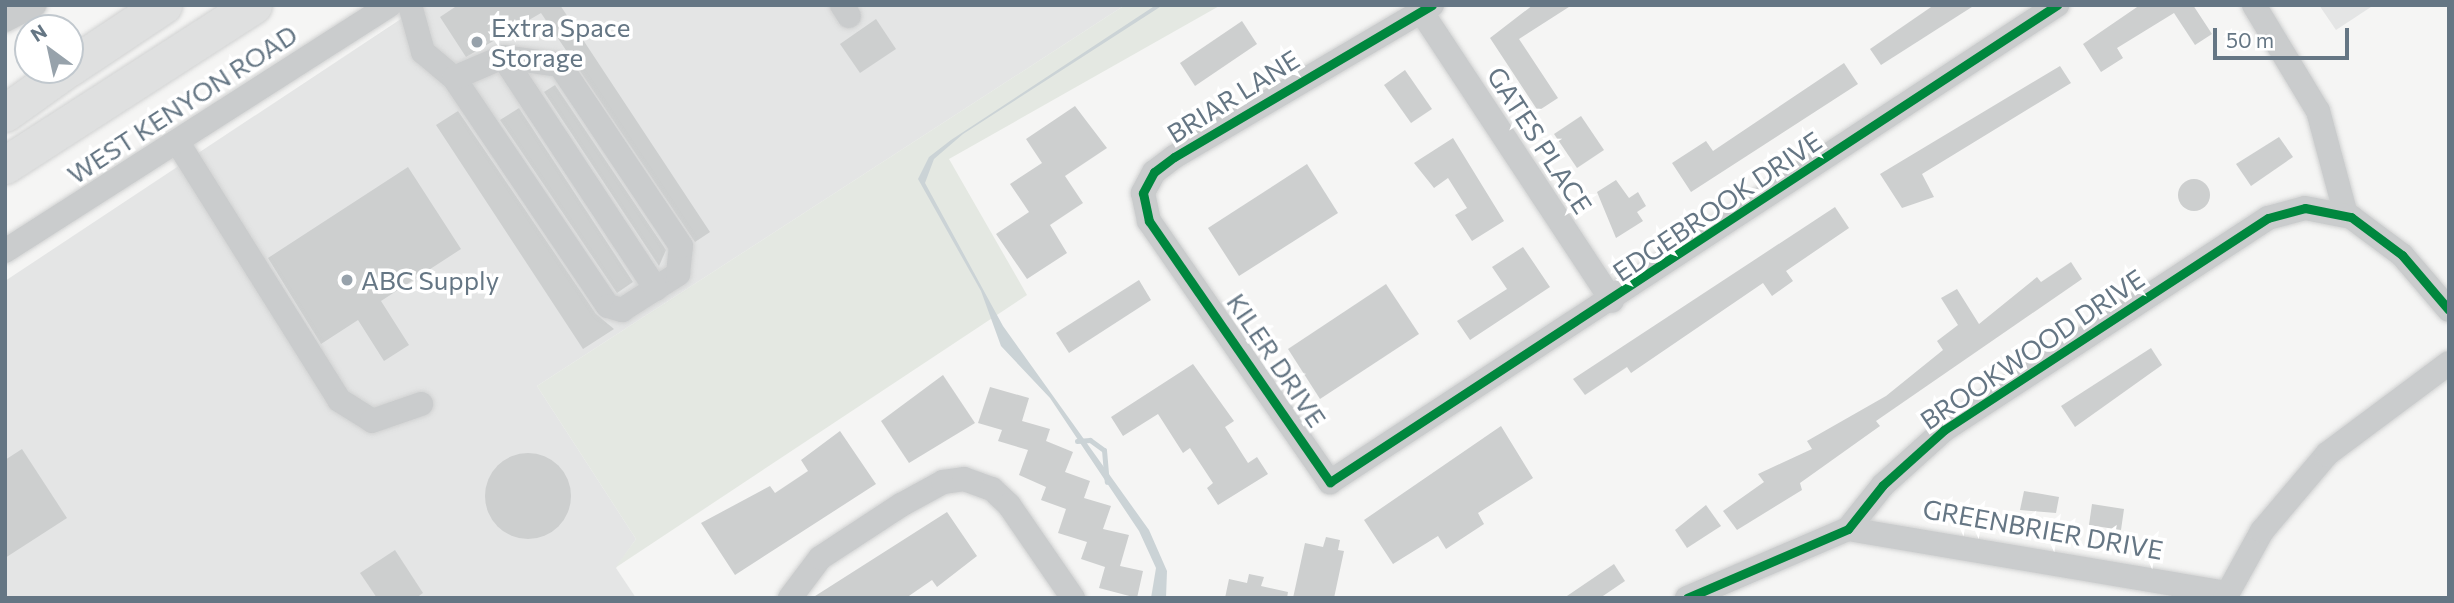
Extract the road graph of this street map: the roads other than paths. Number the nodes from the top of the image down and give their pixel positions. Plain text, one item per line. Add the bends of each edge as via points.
1 (34, 5) edge
2 (163, 5) edge
3 (253, 5) edge
4 (389, 5) edge
5 (410, 5) edge
6 (2057, 5) edge
7 (2254, 5) edge
8 (1427, 8) edge
9 (5, 20) edge
10 (503, 57) junction
11 (84, 58) edge
12 (454, 78) junction
13 (36, 87) edge
14 (5, 113) edge
15 (57, 134) junction
16 (178, 143) junction
17 (5, 165) edge
18 (5, 181) edge
19 (2346, 215) junction
20 (5, 251) edge
21 (1180, 268) joint
22 (656, 289) junction
23 (1612, 301) junction
24 (2449, 310) edge
25 (2449, 363) edge
26 (421, 404) dead end
27 (1328, 482) joint
28 (1848, 529) junction
29 (2226, 596) edge
30 (790, 598) edge
31 (1073, 598) edge
32 (1687, 598) edge

1 - 9 street
2 - 11 highway
3 - 15 highway
4 - 16 street, WEST KENYON ROAD
5 - 12 street via 423,52
6 - 23 street, EDGEBROOK DRIVE
7 - 19 street via 2318,111
8 - 21 street, BRIAR LANE via 1269,96 1154,172 1143,202
8 - 23 street, GATES PLACE
10 - 12 street
10 - 22 street
10 - 22 street via 560,65 681,246 678,274
12 - 22 street via 608,306 622,310
13 - 14 highway
15 - 17 highway
15 - 18 highway
16 - 20 street, WEST KENYON ROAD
16 - 26 street via 339,400 372,421
19 - 24 street via 2402,254
19 - 28 street, BROOKWOOD DRIVE via 2291,210 2241,234 1944,430 1883,485
21 - 27 street, KILER DRIVE
23 - 27 street, EDGEBROOK DRIVE
25 - 29 street via 2327,454 2262,531
28 - 29 street, GREENBRIER DRIVE
28 - 32 street, BROOKWOOD DRIVE
30 - 31 street via 820,558 901,505 943,482 964,479 992,489 1009,505

